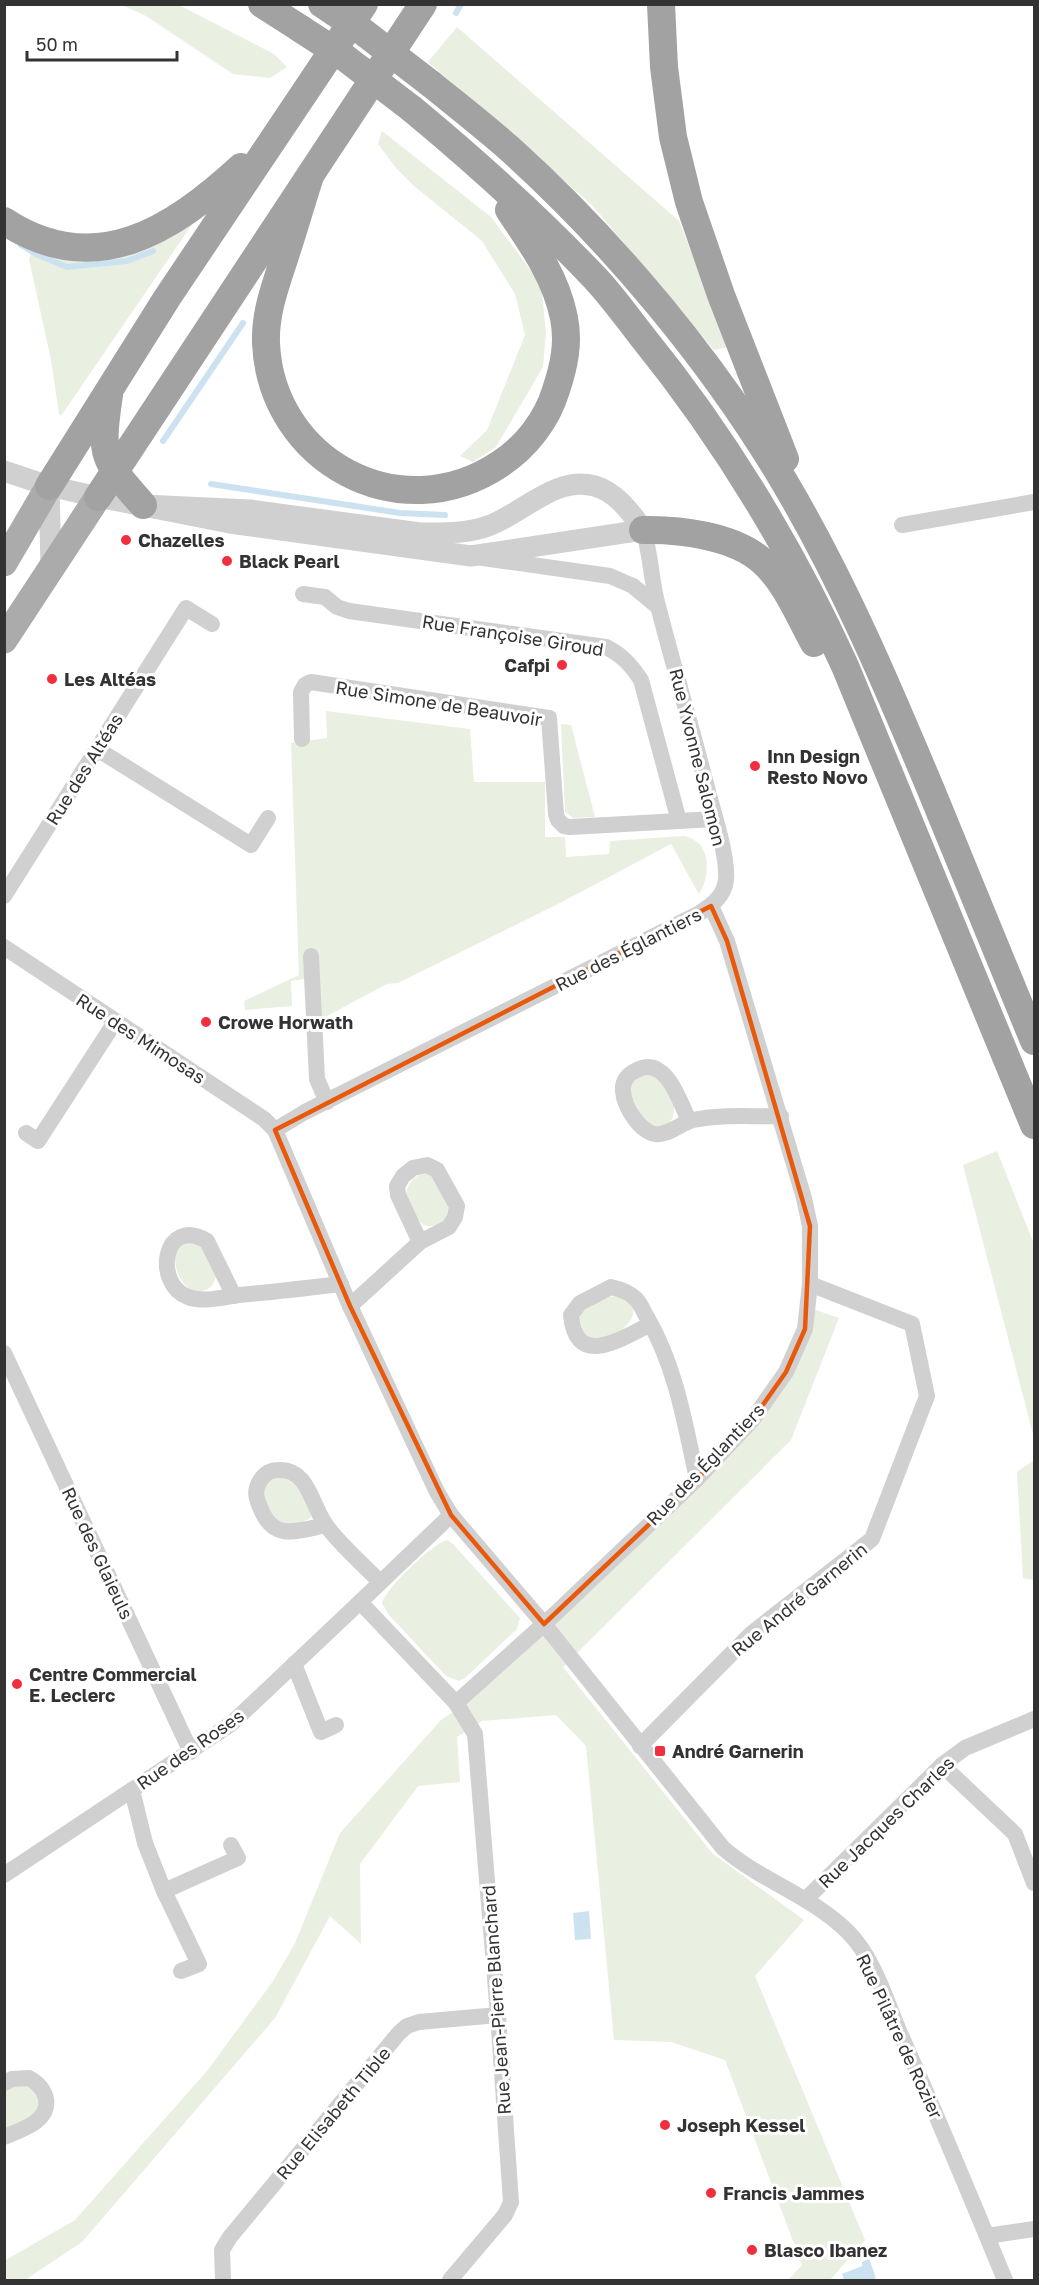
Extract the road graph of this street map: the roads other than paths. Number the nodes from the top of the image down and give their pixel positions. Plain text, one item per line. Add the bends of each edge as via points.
1 (262, 4) edge
2 (322, 4) edge
3 (364, 4) edge
4 (423, 4) edge
5 (661, 4) edge
6 (274, 137) junction
7 (473, 159) junction
8 (310, 176) junction
9 (4, 221) edge
10 (111, 384) junction
11 (4, 471) edge
12 (115, 471) junction
13 (49, 486) junction
14 (98, 497) junction
15 (1035, 502) edge
16 (143, 505) junction
17 (902, 525) dead end
18 (811, 529) junction
19 (643, 530) junction
20 (471, 556) junction
21 (4, 563) edge
22 (51, 568) junction
23 (303, 594) dead end
24 (657, 606) junction
25 (212, 624) dead end
26 (4, 640) edge
27 (302, 739) dead end
28 (97, 749) junction
29 (906, 814) junction
30 (268, 818) dead end
31 (715, 819) junction
32 (679, 821) junction
33 (4, 896) edge
34 (711, 906) junction
35 (4, 947) edge
36 (311, 956) dead end
37 (115, 1022) junction
38 (1035, 1041) edge
39 (327, 1102) junction
40 (781, 1116) junction
41 (689, 1121) dead end
42 (1035, 1125) edge
43 (275, 1130) junction
44 (26, 1133) dead end
45 (420, 1242) junction
46 (341, 1284) junction
47 (810, 1284) junction
48 (234, 1296) junction
49 (350, 1306) junction
50 (651, 1324) junction
51 (4, 1353) edge
52 (698, 1479) junction
53 (451, 1515) junction
54 (326, 1525) junction
55 (380, 1582) junction
56 (360, 1602) junction
57 (544, 1624) junction
58 (294, 1664) junction
59 (456, 1703) junction
60 (1035, 1719) edge
61 (336, 1725) dead end
62 (640, 1746) junction
63 (190, 1752) junction
64 (942, 1765) junction
65 (132, 1790) junction
66 (231, 1845) dead end
67 (4, 1875) edge
68 (1035, 1883) edge
69 (164, 1891) junction
70 (806, 1899) junction
71 (181, 1971) dead end
72 (498, 2014) junction
73 (4, 2083) edge
74 (4, 2137) edge
75 (1035, 2229) edge
76 (987, 2236) junction
77 (223, 2280) edge
78 (450, 2280) edge
79 (1005, 2280) edge

1 - 7 highway, bridge via 344,57
2 - 18 highway, bridge via 432,84 513,152 576,213 699,356 754,433
3 - 6 highway
4 - 8 highway
5 - 18 highway via 671,126 689,202
6 - 9 highway via 212,194 123,244 102,249 57,244 33,237
6 - 10 highway
7 - 8 highway via 543,261 561,305 566,353 554,397 528,440 486,474 434,490 379,486 333,465 308,445 290,422 276,393 269,369 267,315
7 - 29 highway via 597,280 673,374 731,458 779,535 826,624
8 - 12 highway
10 - 12 highway via 103,440
10 - 13 highway
11 - 13 street
12 - 14 highway
12 - 16 highway
13 - 14 street
13 - 21 main road
13 - 22 street
14 - 16 street
14 - 22 main road
15 - 17 street
16 - 19 street via 250,510 445,533 486,527 555,489 584,485 611,492 628,507
16 - 20 street via 230,523
18 - 38 highway via 874,655
19 - 20 street
19 - 24 street, Rue Yvonne Salomon
19 - 29 highway via 672,530 706,537 746,550 762,561 789,596
20 - 24 street via 610,576 633,586
22 - 26 main road
23 - 32 street, Rue Françoise Giroud via 325,597 349,611 606,647 621,655 641,681
24 - 31 street, Rue Yvonne Salomon
25 - 28 street, Rue des Altéas via 186,608
27 - 32 street, Rue Simone de Beauvoir via 301,692 311,682 549,718 556,814 564,826
28 - 30 street via 251,845
28 - 33 street, Rue des Altéas
29 - 42 highway
31 - 32 street, Rue Simone de Beauvoir
31 - 34 street, Rue Yvonne Salomon via 726,877 725,888
34 - 39 street, Rue des Églantiers
34 - 40 street, Rue des Églantiers via 727,941
35 - 37 street, Rue des Mimosas
36 - 39 street via 317,1079
37 - 43 street, Rue des Mimosas
37 - 44 street via 38,1141
39 - 43 street, Rue des Églantiers
40 - 41 street
40 - 47 street, Rue des Églantiers via 810,1226
43 - 46 street
45 - 45 street via 397,1186 413,1168 427,1165 437,1170 457,1206 450,1227
45 - 49 street
46 - 48 street
46 - 49 street
47 - 52 street, Rue des Églantiers via 805,1329 786,1372 753,1419
47 - 62 street, Rue André Garnerin via 912,1324 927,1396 872,1539 752,1633
48 - 48 street via 207,1241 192,1234 175,1240 168,1249 167,1269 180,1292 201,1299
49 - 53 street
50 - 50 street via 605,1346 592,1347 579,1340 572,1329 571,1315 580,1303 611,1287 636,1299
50 - 52 street via 673,1372
51 - 63 street, Rue des Glaieuls
52 - 57 street, Rue des Églantiers
53 - 55 street, Rue des Roses
53 - 57 street, Rue Pilâtre de Rozier
54 - 54 street via 278,1531 269,1524 257,1500 260,1480 274,1470 298,1474
54 - 55 street
55 - 56 street, Rue des Roses
56 - 58 street, Rue des Roses
56 - 59 street, Rue Jean-Pierre Blanchard
57 - 59 street, Rue des Églantiers
57 - 62 street, Rue Pilâtre de Rozier
58 - 61 street via 321,1732
58 - 63 street, Rue des Roses via 231,1724
59 - 72 street, Rue Jean-Pierre Blanchard via 475,1734
60 - 64 street, Rue Jacques Charles via 965,1748
62 - 70 street, Rue Pilâtre de Rozier via 723,1848 741,1864
63 - 65 street, Rue des Roses
64 - 68 street via 1015,1834
64 - 70 street, Rue Jacques Charles
65 - 67 street, Rue des Roses
65 - 69 street via 145,1843
66 - 69 street via 238,1858
69 - 71 street via 199,1964
70 - 76 street, Rue Pilâtre de Rozier via 849,1934 868,1961
72 - 77 street, Rue Elisabeth Tible via 407,2025 230,2237 222,2250
72 - 78 street, Rue Jean-Pierre Blanchard via 511,2202 506,2215
73 - 74 street via 29,2078 43,2090 47,2104 36,2122
75 - 76 street
76 - 79 street, Rue Pilâtre de Rozier

